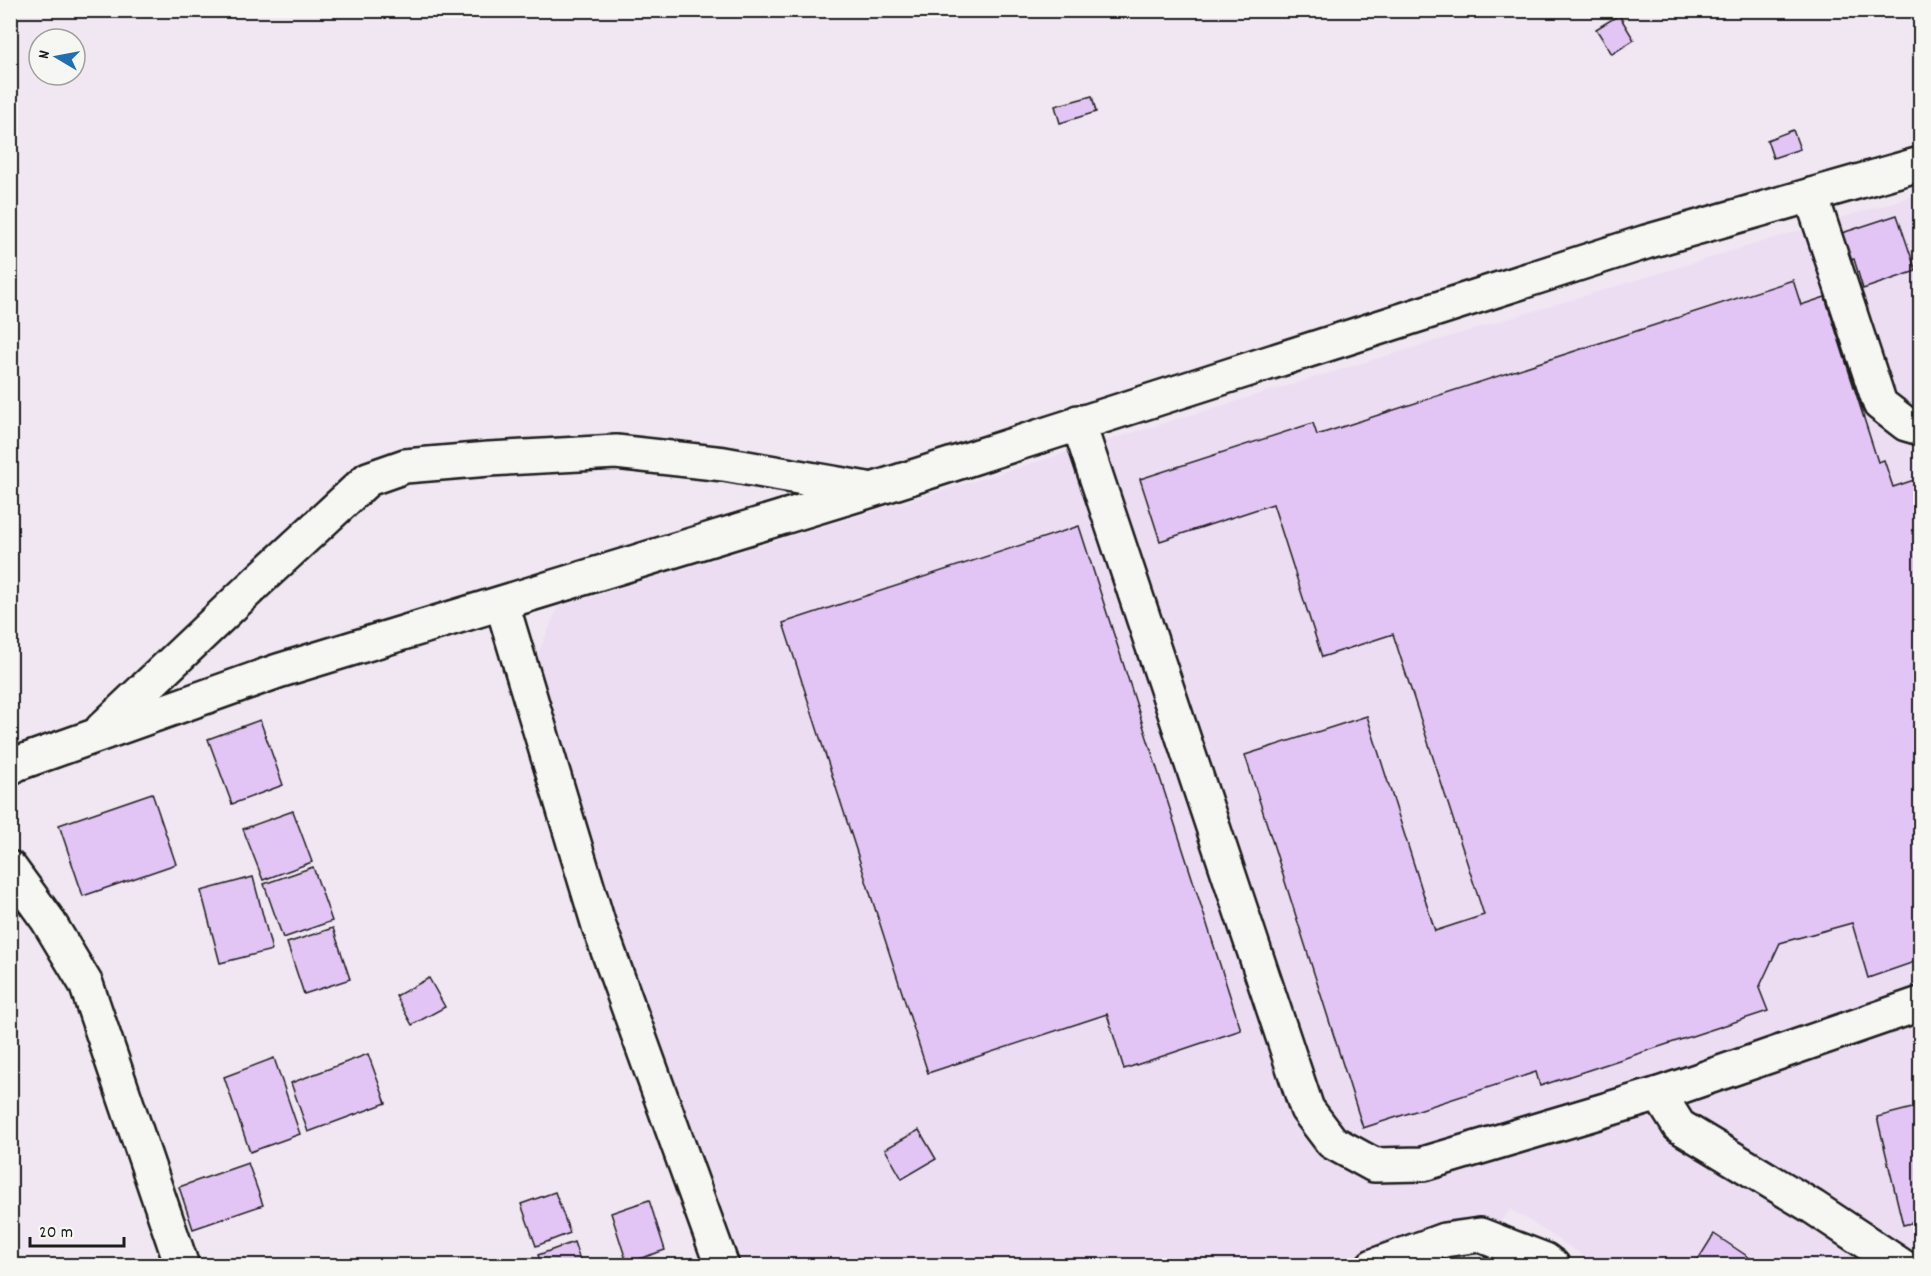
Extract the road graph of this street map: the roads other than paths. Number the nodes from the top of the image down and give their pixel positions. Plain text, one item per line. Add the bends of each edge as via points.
1 (1920, 164) edge
2 (1811, 195) junction
3 (1078, 422) junction
4 (1920, 428) edge
5 (872, 490) junction
6 (502, 604) junction
7 (94, 736) junction
8 (10, 768) edge
9 (10, 867) edge
10 (1920, 1004) edge
11 (1659, 1094) junction
12 (182, 1266) edge
13 (722, 1266) edge
14 (1373, 1266) edge
15 (1553, 1266) edge
16 (1902, 1266) edge

1 - 2 street
2 - 3 street via 1646,242
2 - 4 street via 1880,404 1906,424
3 - 5 street
3 - 11 street via 1307,1109 1332,1142 1374,1165 1423,1164
5 - 6 street
5 - 7 street via 724,464 616,452 405,466 368,479
6 - 7 street via 278,671
6 - 13 street via 599,926
7 - 8 street
9 - 12 street via 86,984
10 - 11 street
11 - 16 street via 1679,1126
14 - 15 street via 1444,1240 1480,1235

